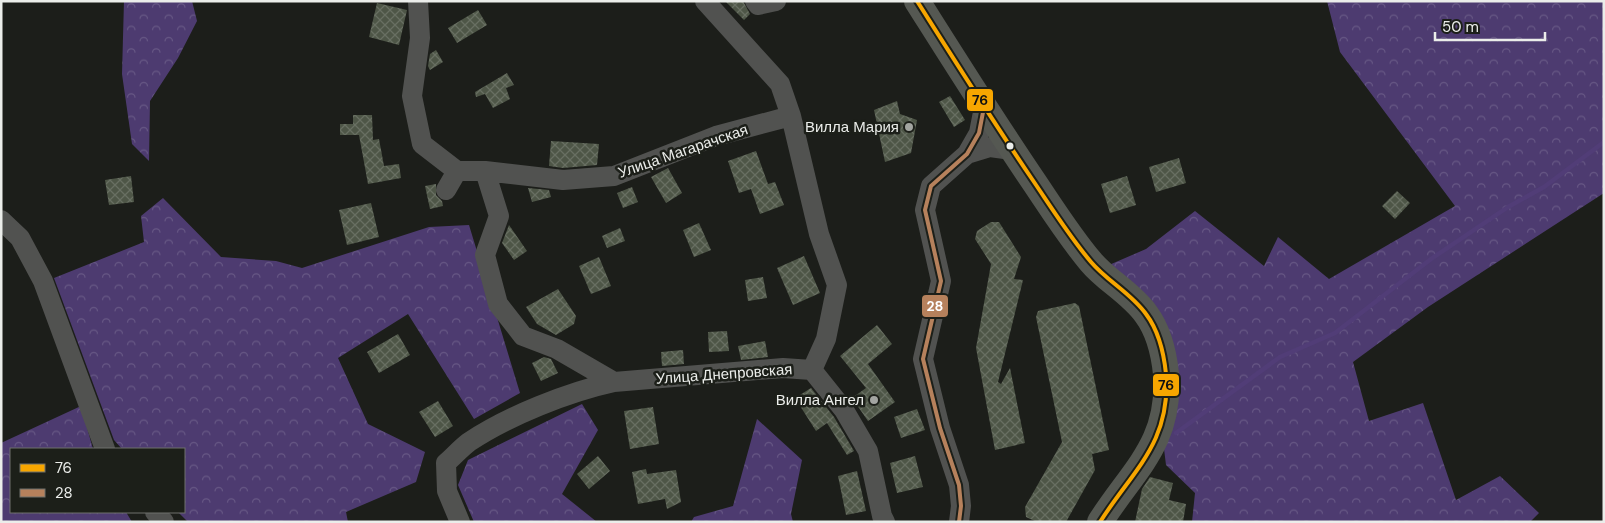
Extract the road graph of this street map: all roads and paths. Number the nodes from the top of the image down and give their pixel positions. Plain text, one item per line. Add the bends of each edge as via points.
1 (418, 1) edge
2 (705, 1) edge
3 (755, 1) edge
4 (776, 1) edge
5 (917, 1) edge
6 (984, 107) junction
7 (791, 116) junction
8 (1012, 150) junction
9 (967, 154) junction
10 (457, 171) junction
11 (485, 171) junction
12 (446, 190) dead end
13 (1, 220) edge
14 (812, 370) junction
15 (614, 382) junction
16 (105, 448) edge
17 (155, 513) edge
18 (164, 522) edge
19 (460, 522) edge
20 (885, 522) edge
21 (959, 522) edge
22 (1100, 522) edge

1 - 10 street via 420,38 412,96 422,144
2 - 7 street via 780,84
3 - 4 street via 758,5
5 - 6 main road
6 - 8 main road
6 - 9 street via 979,133
7 - 11 street, Улица Магарачская via 716,136 614,176 563,180
7 - 14 street via 819,234 837,285 826,339
8 - 9 street via 990,147
8 - 22 main road via 1092,263 1146,314 1158,339 1166,374 1163,419 1154,446
9 - 21 street via 931,186 925,210 941,281 923,359 940,428 959,485
10 - 11 street, Улица Магарачская
10 - 12 street
11 - 15 street via 499,216 485,255 498,304 523,336 557,349
13 - 16 street via 20,238 43,280
14 - 15 street, Улица Днепровская via 783,368
14 - 20 street, Улица Днепровская via 844,410 868,451
15 - 19 street, Улица Днепровская via 527,412 468,443 446,463 447,491
17 - 18 street

